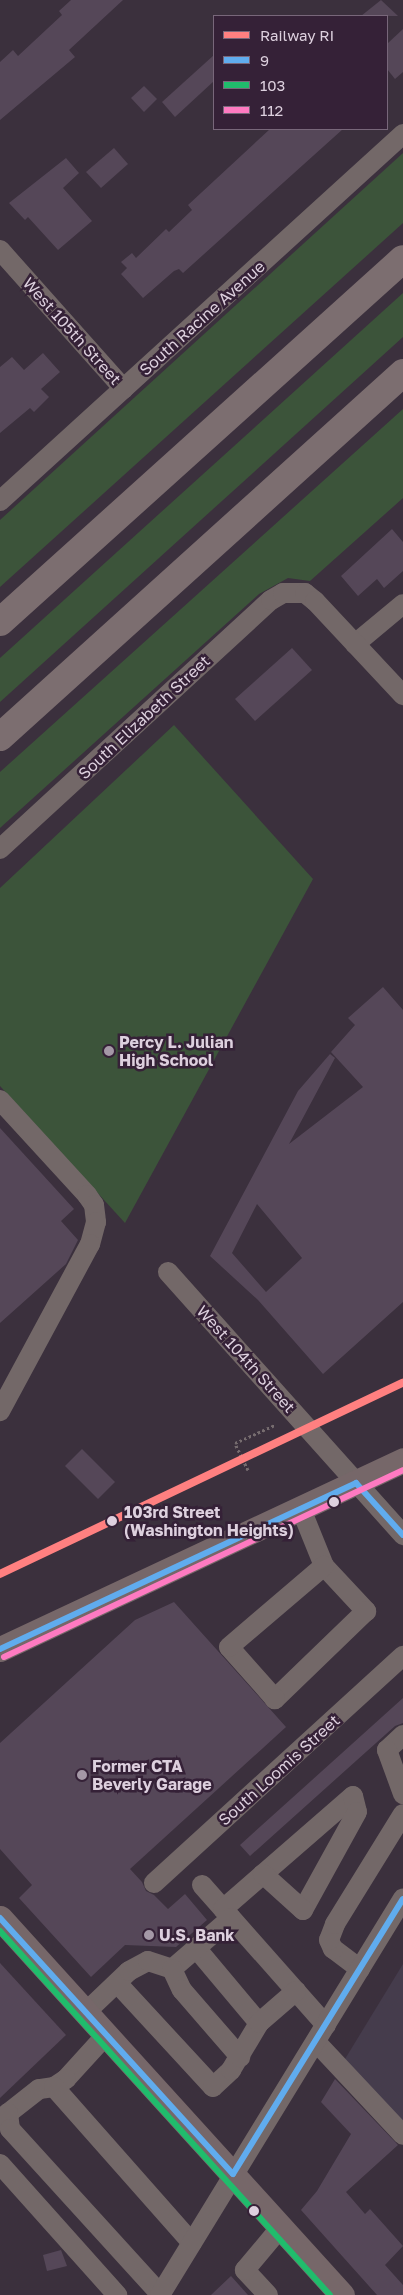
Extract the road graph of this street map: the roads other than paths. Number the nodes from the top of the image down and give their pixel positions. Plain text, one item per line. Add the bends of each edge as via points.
1 (403, 134) edge
2 (403, 258) edge
3 (3, 260) edge
4 (403, 373) edge
5 (124, 389) junction
6 (0, 501) edge
7 (403, 604) edge
8 (0, 622) edge
9 (355, 644) junction
10 (403, 695) edge
11 (0, 737) edge
12 (0, 850) edge
13 (0, 1100) edge
14 (168, 1272) dead end
15 (0, 1411) edge
16 (403, 1460) edge
17 (356, 1483) junction
18 (301, 1509) junction
19 (403, 1534) edge
20 (324, 1566) junction
21 (0, 1649) edge
22 (403, 1656) edge
23 (403, 1735) edge
24 (403, 1794) edge
25 (403, 1814) edge
26 (180, 1860) junction
27 (263, 1874) junction
28 (154, 1883) dead end
29 (403, 1899) edge
30 (227, 1913) junction
31 (0, 1918) edge
32 (196, 1948) junction
33 (172, 1969) junction
34 (360, 1969) junction
35 (118, 1984) junction
36 (296, 1991) junction
37 (86, 2012) junction
38 (259, 2023) junction
39 (321, 2033) junction
40 (106, 2035) junction
41 (240, 2057) junction
42 (54, 2087) junction
43 (403, 2134) edge
44 (0, 2164) edge
45 (233, 2174) junction
46 (281, 2227) junction
47 (192, 2242) junction
48 (336, 2293) edge
49 (117, 2295) edge
50 (160, 2295) edge
51 (268, 2295) edge

1 - 5 street, South Racine Avenue
2 - 8 highway
3 - 5 street, West 105th Street
4 - 11 highway
5 - 6 street, South Racine Avenue
7 - 9 street
9 - 10 street
9 - 12 street, South Elizabeth Street via 305,593 293,591 271,600
13 - 15 street via 87,1195 94,1205 96,1222 90,1244
14 - 17 street, West 104th Street
16 - 17 main road
17 - 18 main road
17 - 19 street, West 104th Street
18 - 20 street
18 - 21 main road
20 - 20 street via 366,1611 275,1699 229,1647
22 - 26 street, South Loomis Street
23 - 24 street via 387,1750
25 - 34 street via 335,1924 329,1940 333,1949
26 - 28 street, South Loomis Street
26 - 30 street
27 - 27 street via 293,1848 353,1796 357,1812 303,1910
27 - 30 street
29 - 34 street
30 - 32 street
30 - 36 street
31 - 37 main road
32 - 33 street
32 - 38 street
33 - 35 street via 148,1961 130,1971
33 - 41 street via 182,1990
34 - 39 street
35 - 37 street
35 - 41 street via 213,2086
36 - 38 street
36 - 39 street
37 - 40 main road
38 - 41 street
39 - 43 street
39 - 45 street
40 - 42 street via 66,2080
40 - 45 main road
42 - 47 street
42 - 50 street via 39,2089 8,2113 10,2130
44 - 49 street
45 - 46 main road
45 - 47 street
46 - 48 main road
46 - 51 street via 245,2270
47 - 50 street

